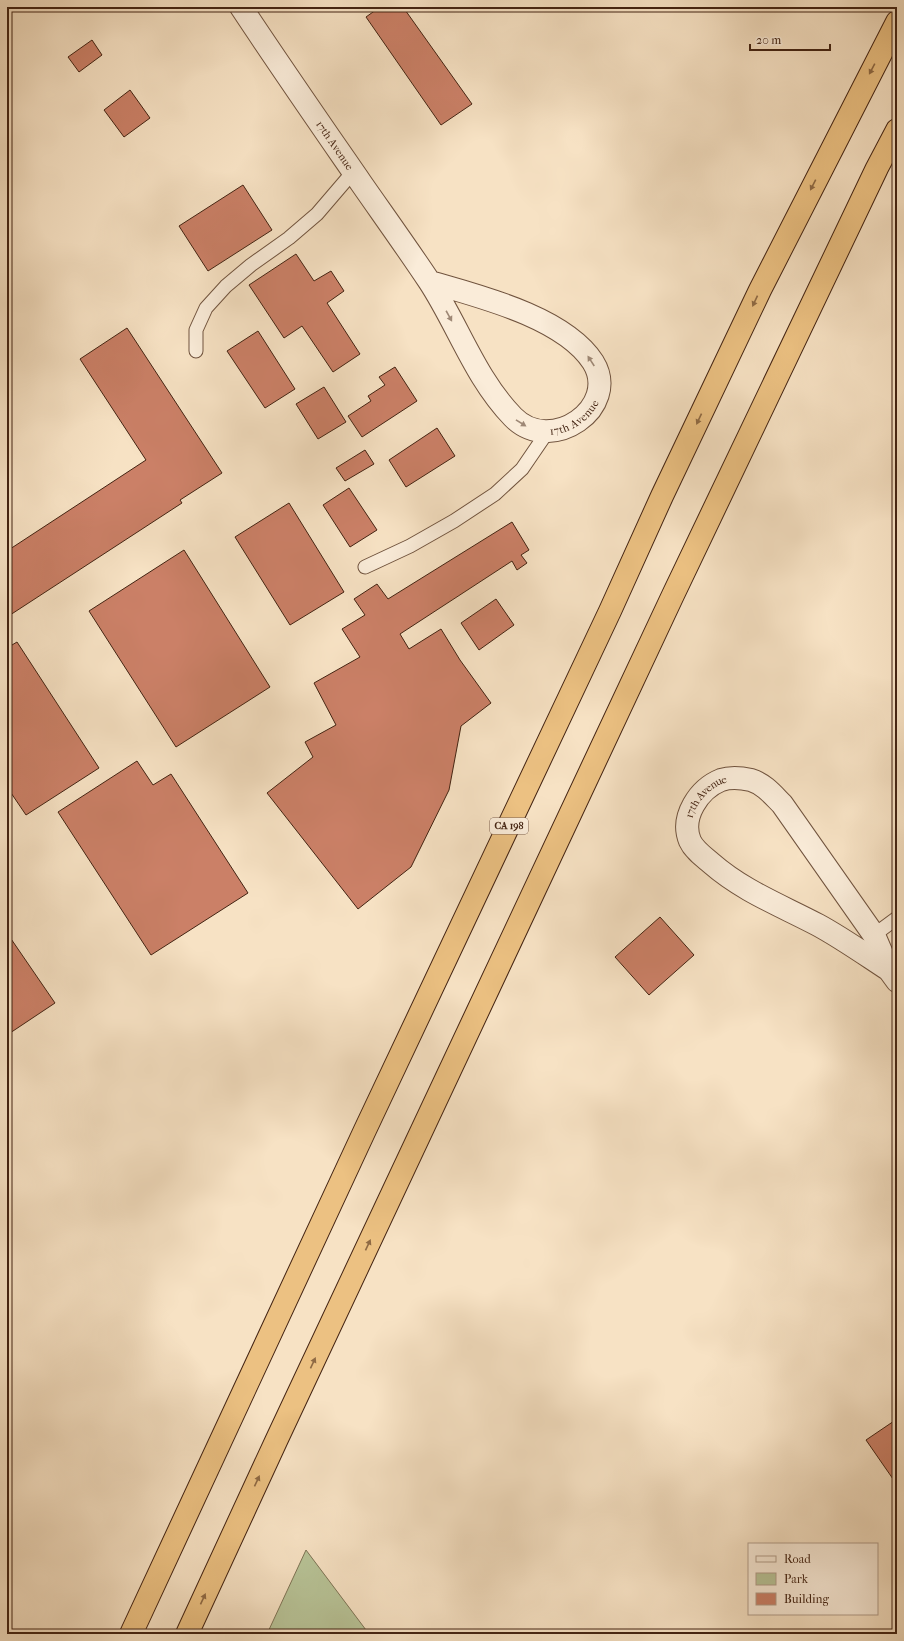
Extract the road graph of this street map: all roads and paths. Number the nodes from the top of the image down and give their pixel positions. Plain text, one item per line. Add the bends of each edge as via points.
1 (241, 7) edge
2 (897, 22) edge
3 (897, 130) edge
4 (353, 172) junction
5 (430, 282) junction
6 (196, 351) dead end
7 (548, 431) junction
8 (365, 567) dead end
9 (897, 918) edge
10 (874, 935) junction
11 (893, 976) edge
12 (131, 1634) edge
13 (187, 1634) edge

1 - 4 street, 17th Avenue
2 -> 12 highway, CA 198 via 760,290 662,496
13 -> 3 highway via 276,1439 748,438
4 - 5 street, 17th Avenue
4 - 6 lane via 317,214 226,286 206,308 196,330
5 -> 7 street, 17th Avenue via 488,386 506,410 517,421 532,429
7 -> 5 street, 17th Avenue via 563,429 590,410 597,396 599,378 593,362 569,338 540,320 506,305
7 - 8 lane via 522,469 495,494 416,542
9 - 10 lane
10 - 11 street, 17th Avenue
10 - 11 street, 17th Avenue via 801,829 767,788 752,780 721,780 705,791 694,803 687,821 690,841 700,854 726,876 756,895 819,925

